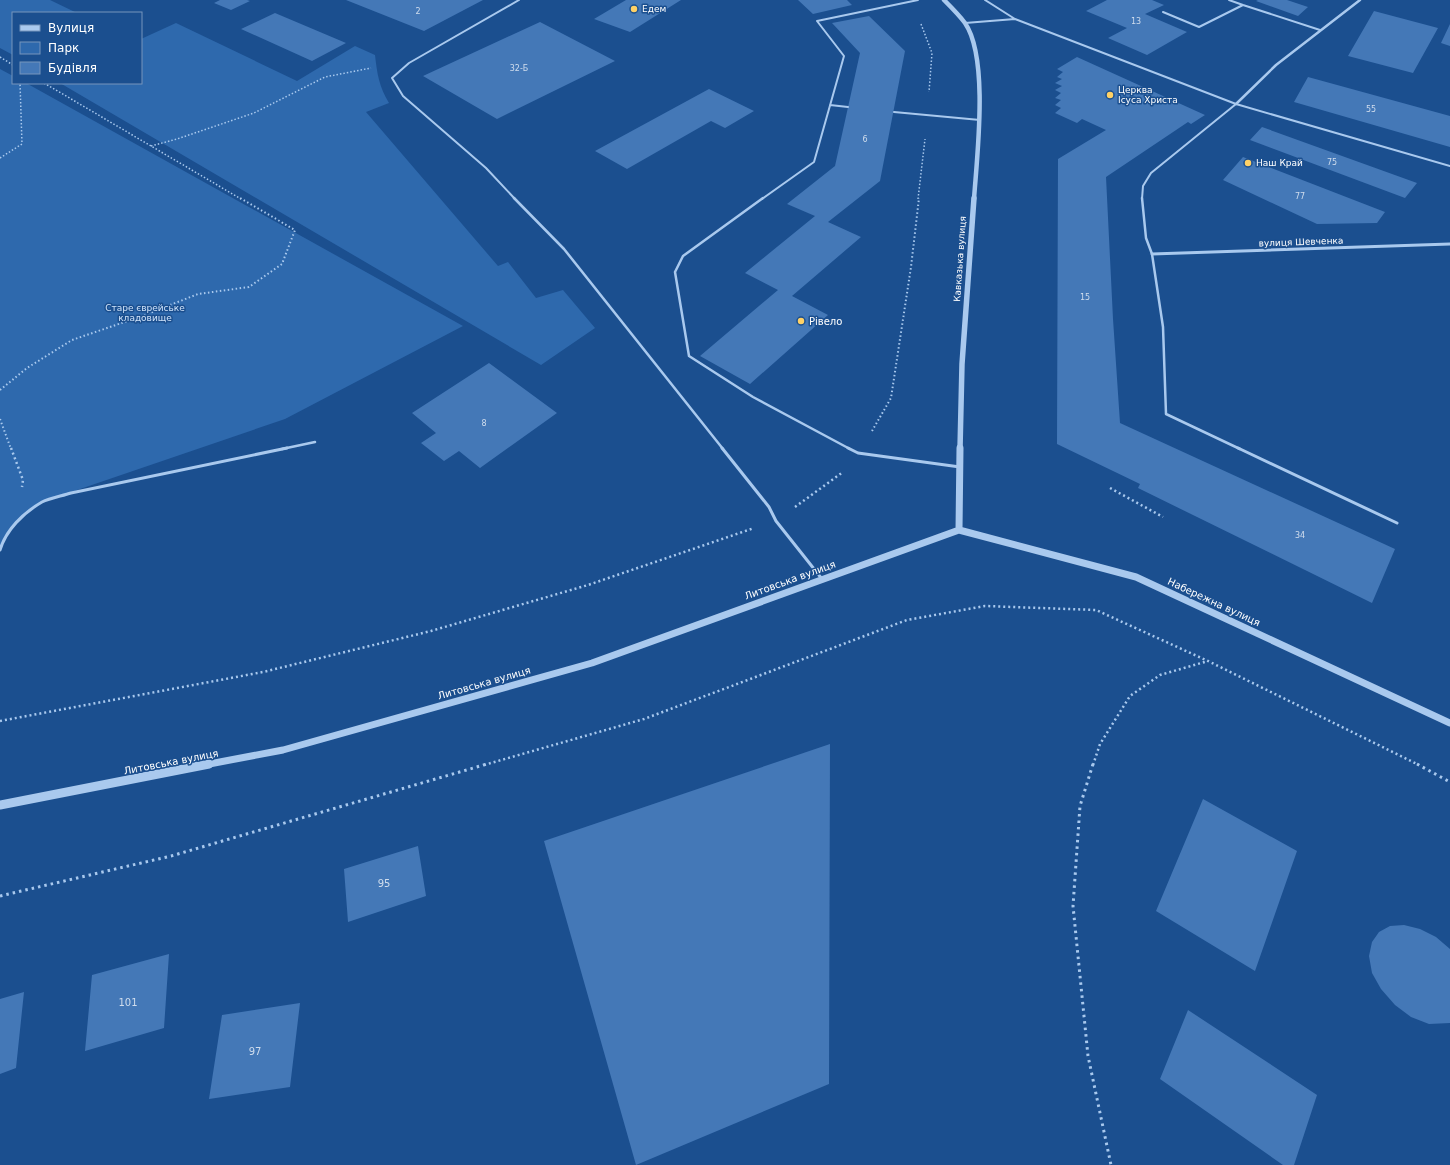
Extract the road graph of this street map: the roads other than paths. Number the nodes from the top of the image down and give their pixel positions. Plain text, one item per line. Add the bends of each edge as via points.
1 (519, 0) edge
2 (918, 0) edge
3 (944, 0) edge
4 (985, 0) edge
5 (1229, 0) edge
6 (1360, 0) edge
7 (1243, 5) junction
8 (1163, 12) dead end
9 (1015, 19) junction
10 (965, 23) junction
11 (1320, 30) junction
12 (1236, 104) junction
13 (830, 105) junction
14 (848, 107) dead end
15 (894, 112) dead end
16 (980, 120) junction
17 (1450, 166) edge
18 (1450, 244) edge
19 (1152, 254) junction
20 (315, 442) dead end
21 (960, 467) junction
22 (1397, 523) dead end
23 (959, 530) junction
24 (0, 550) edge
25 (822, 579) junction
26 (1450, 723) edge
27 (0, 805) edge

1 - 25 lane via 409,63 392,78 403,96 486,168 564,249 769,507 776,521
2 - 13 lane via 817,22 844,56
3 - 10 street, Кавказька вулиця
4 - 9 lane
5 - 7 lane
6 - 11 street
7 - 8 lane via 1199,27
7 - 11 lane
9 - 10 lane
9 - 12 lane
10 - 16 street, Кавказька вулиця via 973,42 977,63
11 - 12 street via 1276,65
12 - 17 lane
12 - 19 lane via 1151,173 1143,186 1146,238
13 - 14 lane
13 - 21 lane via 814,162 683,256 675,272 689,356 753,397 858,453
15 - 16 lane
16 - 21 street, Кавказька вулиця via 962,364
18 - 19 street, вулиця Шевченка
19 - 22 lane via 1163,327 1166,414
20 - 24 lane via 72,493 42,502 20,518 4,537
21 - 23 street, Кавказька вулиця
23 - 25 street, Литовська вулиця
23 - 26 street, Набережна вулиця via 1136,577
25 - 27 street, Литовська вулиця via 592,663 283,750

